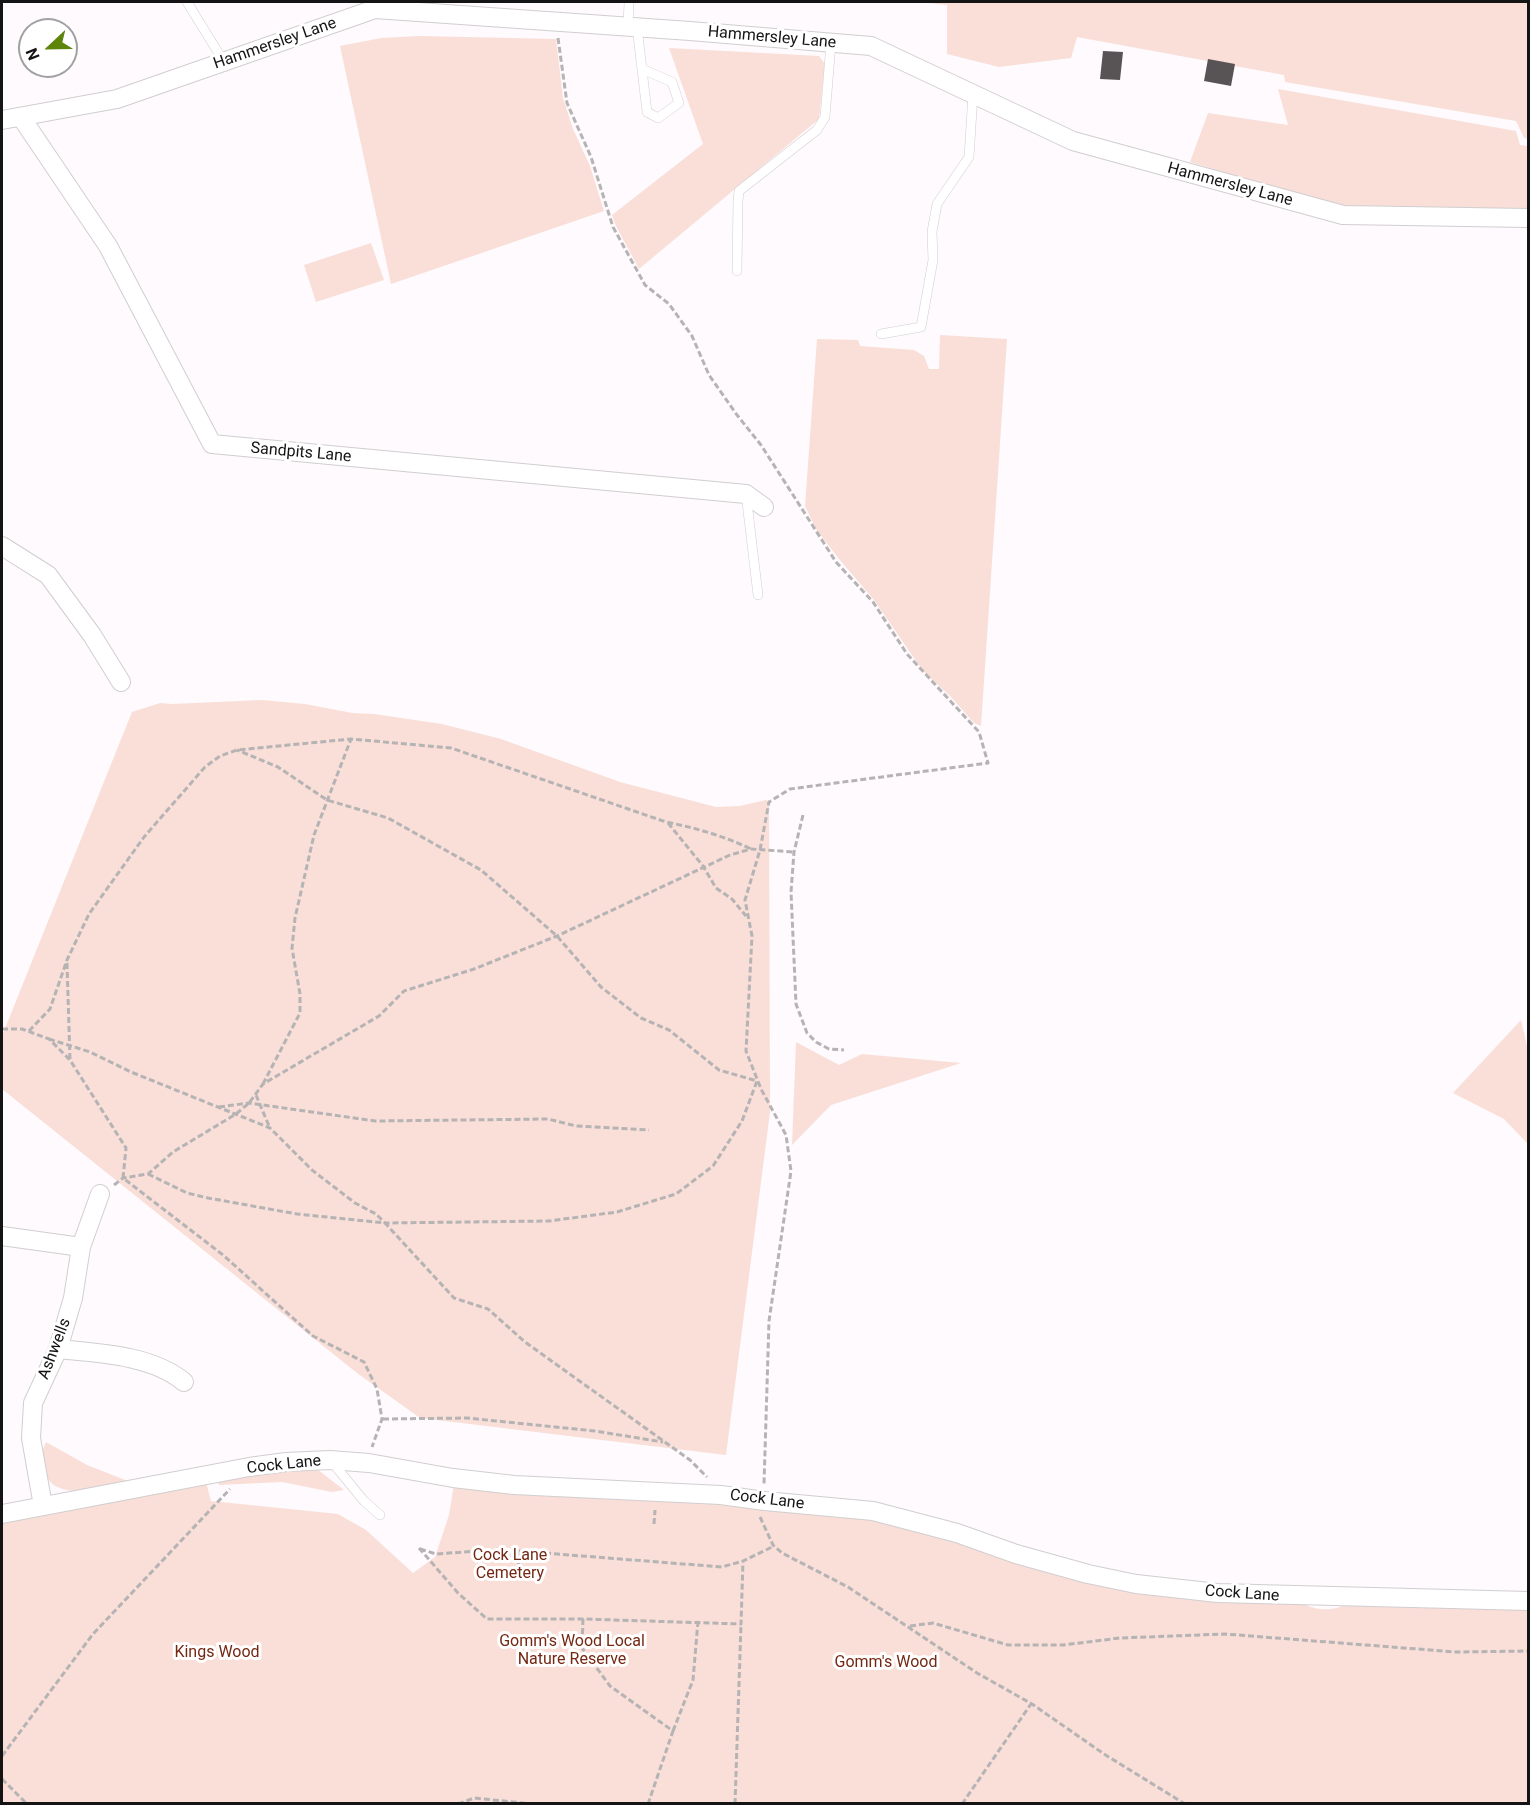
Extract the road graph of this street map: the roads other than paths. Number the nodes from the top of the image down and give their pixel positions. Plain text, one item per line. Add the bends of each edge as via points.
1 (187, 2) edge
2 (629, 2) edge
3 (632, 27) junction
4 (831, 43) junction
5 (224, 62) junction
6 (642, 69) junction
7 (972, 94) junction
8 (21, 117) junction
9 (2, 120) edge
10 (1528, 218) edge
11 (737, 271) dead end
12 (881, 334) dead end
13 (746, 494) junction
14 (764, 507) dead end
15 (2, 546) edge
16 (758, 595) dead end
17 (121, 682) dead end
18 (100, 1194) dead end
19 (2, 1236) edge
20 (81, 1247) junction
21 (58, 1349) junction
22 (184, 1382) dead end
23 (330, 1460) junction
24 (43, 1506) junction
25 (2, 1514) edge
26 (380, 1515) dead end
27 (1528, 1601) edge

1 - 5 lane
2 - 3 lane
3 - 4 street, Hammersley Lane
3 - 5 street, Hammersley Lane via 375,9
3 - 6 lane
4 - 7 street, Hammersley Lane via 871,46
4 - 11 lane via 825,117 817,130 740,191
5 - 8 street, Hammersley Lane via 117,99
6 - 6 lane via 647,112 658,118 679,103 676,92 672,82
7 - 10 street, Hammersley Lane via 1073,141 1342,216
7 - 12 lane via 969,157 937,204 933,260 921,327
8 - 9 street, Hammersley Lane
8 - 13 street, Sandpits Lane via 108,246 212,444
13 - 14 street
13 - 16 lane
15 - 17 street via 48,575
18 - 20 street, Ashwells
19 - 20 street
20 - 21 street, Ashwells via 74,1298
21 - 22 street via 124,1356 174,1373
21 - 24 street, Ashwells via 33,1402 31,1438
23 - 24 street, Cock Lane via 249,1467
23 - 26 lane
23 - 27 street, Cock Lane via 514,1485 722,1495 873,1511 1088,1574 1136,1584 1265,1596
24 - 25 street, Cock Lane

